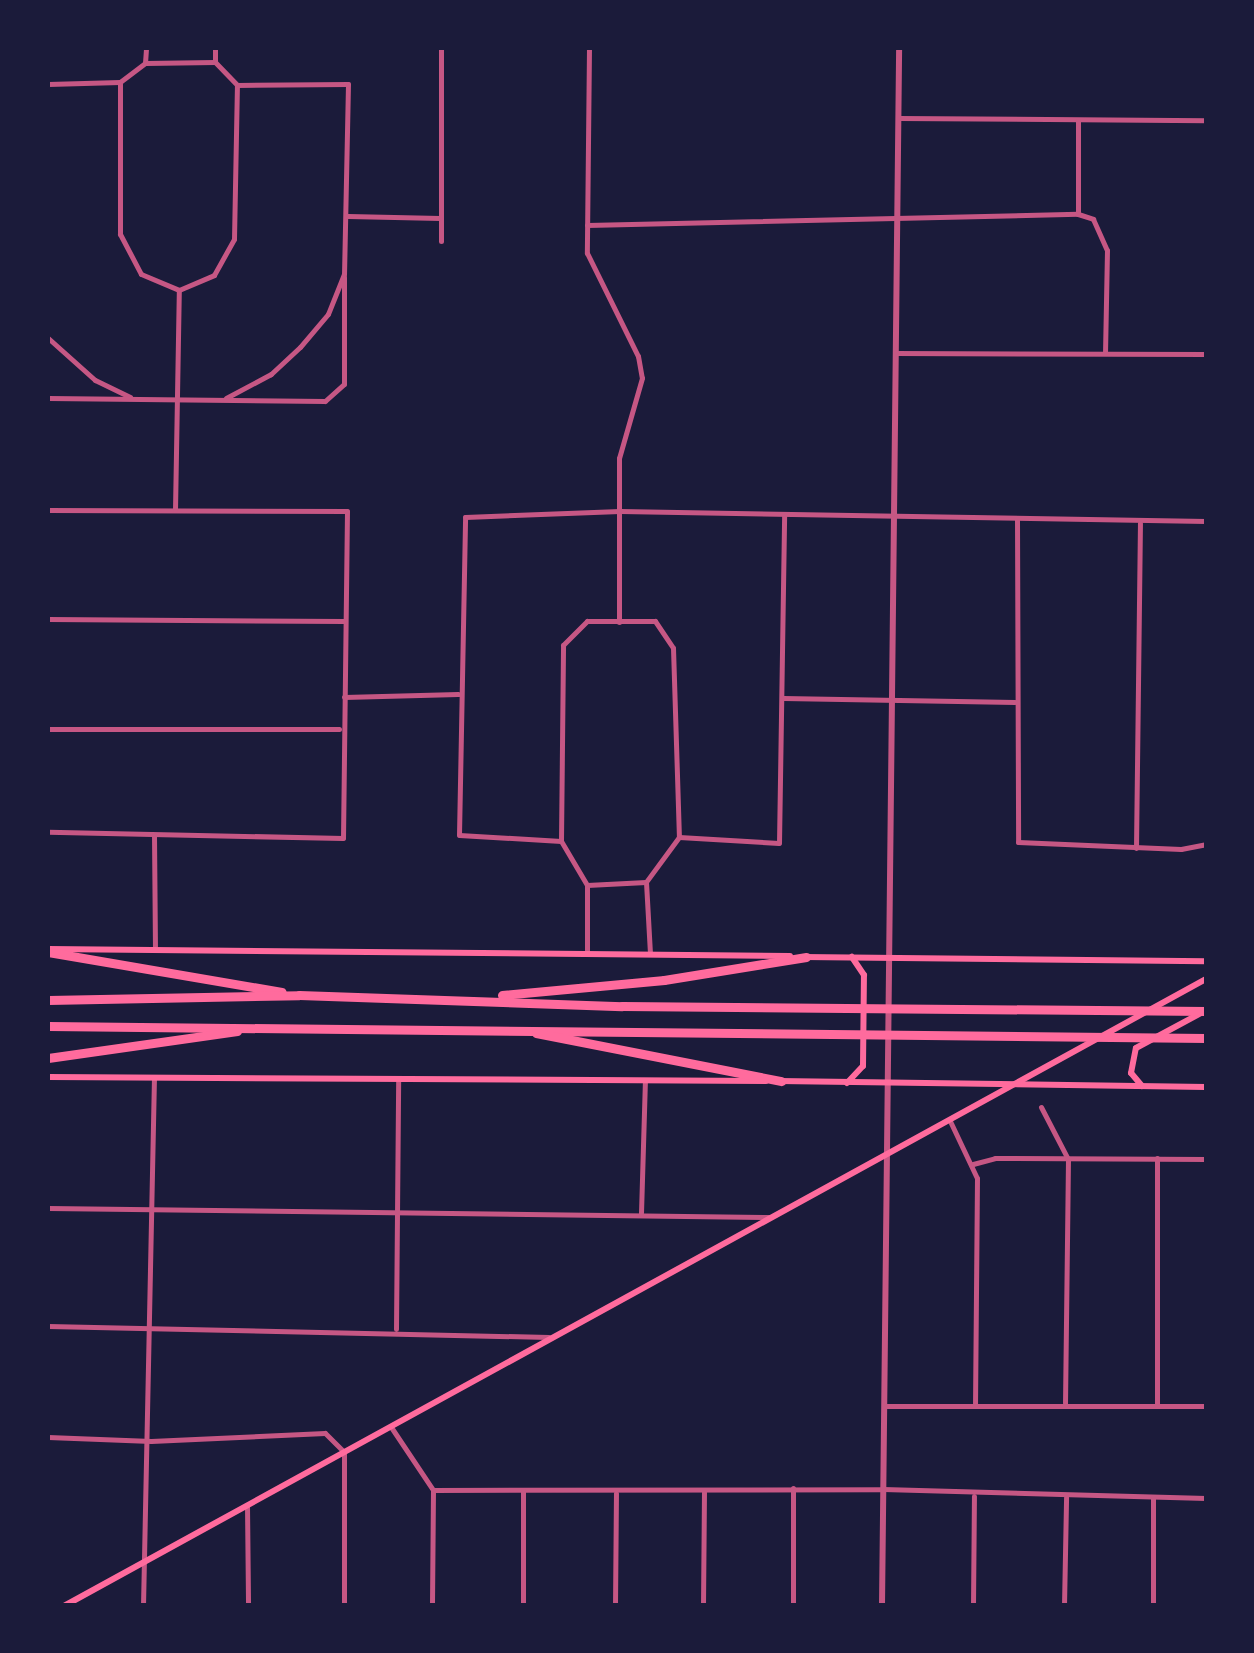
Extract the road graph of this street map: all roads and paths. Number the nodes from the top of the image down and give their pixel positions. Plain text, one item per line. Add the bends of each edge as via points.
1 (146, 48) edge
2 (215, 48) edge
3 (441, 48) edge
4 (589, 48) edge
5 (900, 48) edge
6 (1206, 48) edge
7 (215, 62) junction
8 (146, 63) junction
9 (120, 82) junction
10 (48, 84) edge
11 (237, 85) junction
12 (898, 118) junction
13 (1206, 120) edge
14 (1078, 121) junction
15 (1206, 154) edge
16 (1078, 214) junction
17 (348, 216) junction
18 (896, 216) junction
19 (440, 218) junction
20 (587, 225) junction
21 (441, 241) dead end
22 (344, 274) junction
23 (178, 290) junction
24 (48, 338) edge
25 (895, 352) junction
26 (1106, 353) junction
27 (1206, 354) edge
28 (48, 398) edge
29 (133, 398) junction
30 (226, 398) junction
31 (179, 400) junction
32 (48, 510) edge
33 (175, 510) junction
34 (620, 511) junction
35 (784, 515) junction
36 (894, 518) junction
37 (1017, 519) junction
38 (1206, 521) edge
39 (1140, 522) junction
40 (48, 619) edge
41 (344, 620) junction
42 (619, 622) junction
43 (458, 694) junction
44 (344, 697) junction
45 (782, 698) junction
46 (893, 702) junction
47 (1016, 702) junction
48 (48, 728) edge
49 (341, 729) junction
50 (48, 832) edge
51 (154, 835) junction
52 (678, 837) junction
53 (561, 841) junction
54 (1206, 844) edge
55 (1136, 848) junction
56 (646, 882) junction
57 (586, 885) junction
58 (155, 949) junction
59 (48, 950) edge
60 (587, 952) junction
61 (650, 953) junction
62 (887, 956) junction
63 (806, 957) junction
64 (851, 957) junction
65 (1206, 961) edge
66 (1206, 979) edge
67 (299, 995) junction
68 (461, 999) junction
69 (48, 1000) edge
70 (1206, 1010) edge
71 (48, 1026) edge
72 (279, 1026) junction
73 (504, 1028) junction
74 (1204, 1038) edge
75 (48, 1058) edge
76 (48, 1077) edge
77 (154, 1078) junction
78 (398, 1079) junction
79 (645, 1081) junction
80 (781, 1081) junction
81 (846, 1084) junction
82 (887, 1084) junction
83 (1015, 1084) junction
84 (1142, 1086) junction
85 (1206, 1087) edge
86 (1041, 1107) dead end
87 (950, 1121) junction
88 (886, 1156) junction
89 (1157, 1158) junction
90 (1068, 1159) junction
91 (1206, 1159) edge
92 (974, 1164) junction
93 (48, 1208) edge
94 (153, 1210) junction
95 (397, 1211) junction
96 (641, 1213) junction
97 (774, 1217) junction
98 (48, 1326) edge
99 (153, 1326) junction
100 (396, 1329) junction
101 (554, 1338) junction
102 (1065, 1403) junction
103 (976, 1405) junction
104 (884, 1406) junction
105 (1158, 1406) junction
106 (1206, 1406) edge
107 (391, 1426) junction
108 (48, 1438) edge
109 (151, 1441) junction
110 (344, 1452) junction
111 (792, 1488) junction
112 (883, 1489) junction
113 (433, 1490) junction
114 (523, 1491) junction
115 (704, 1492) junction
116 (616, 1493) junction
117 (974, 1496) junction
118 (1066, 1497) junction
119 (1153, 1498) junction
120 (1206, 1498) edge
121 (247, 1506) junction
122 (142, 1562) junction
123 (64, 1606) edge
124 (143, 1606) edge
125 (248, 1606) edge
126 (344, 1606) edge
127 (432, 1606) edge
128 (522, 1606) edge
129 (615, 1606) edge
130 (703, 1606) edge
131 (793, 1606) edge
132 (882, 1606) edge
133 (973, 1606) edge
134 (1064, 1606) edge
135 (1153, 1606) edge

1 - 8 street
2 - 7 street
3 - 19 street
4 - 20 street
5 - 12 street
6 - 13 street
7 - 8 street
7 - 11 street
8 - 9 street
9 - 10 street
9 - 23 street via 120,234 141,274
11 - 17 street via 348,84
11 - 23 street via 231,249 214,275
12 - 14 street
12 - 18 street
13 - 14 street
13 - 15 street
14 - 16 street
16 - 18 street
16 - 26 street via 1094,219 1107,250
17 - 19 street
17 - 22 street
18 - 20 street
18 - 25 street
19 - 21 street
20 - 34 street via 587,252 638,356 642,378 618,458
22 - 30 street via 328,314 300,348
22 - 30 street via 344,384 336,394 326,401
23 - 31 street
24 - 29 street via 94,380
25 - 26 street
25 - 36 street
26 - 27 street
28 - 29 street
29 - 31 street
30 - 31 street
31 - 33 street
32 - 33 street
33 - 41 street via 347,511
34 - 35 street
34 - 42 street
34 - 43 street via 465,518
35 - 36 street
35 - 45 street
36 - 37 street
36 - 46 street
37 - 39 street
37 - 47 street
38 - 39 street
39 - 55 street
40 - 41 street
41 - 44 street
42 - 52 street via 655,621 673,648
42 - 53 street via 586,621 563,644
43 - 44 street
43 - 53 street via 460,835
44 - 49 street
45 - 46 street
45 - 52 street via 779,843
46 - 47 street
46 - 62 street
47 - 55 street via 1018,842
48 - 49 street
49 - 51 street via 343,838
50 - 51 street
51 - 58 street
52 - 56 street
53 - 57 street
54 - 55 street
56 - 57 street
56 - 61 street
57 - 60 street
58 - 59 main road
58 - 60 main road
59 - 67 highway
60 - 61 main road
61 - 63 main road
62 - 64 main road
62 - 65 main road
62 - 82 street
63 - 64 main road
63 - 68 highway via 664,980
64 - 81 main road via 864,975 862,1066
66 - 83 main road
67 - 68 highway
67 - 69 highway
68 - 70 highway
70 - 84 main road via 1136,1048 1132,1073
71 - 72 highway
72 - 73 highway
72 - 75 highway
73 - 74 highway
73 - 80 highway
76 - 77 main road
77 - 78 main road
77 - 94 street
78 - 79 main road
78 - 95 street
79 - 80 main road
79 - 96 street
80 - 81 main road
81 - 82 main road
82 - 83 main road
82 - 88 street
83 - 84 main road
83 - 87 main road
84 - 85 main road
86 - 90 street
87 - 88 main road
87 - 92 street
88 - 97 main road
88 - 104 street
89 - 90 street
89 - 91 street
89 - 105 street
90 - 92 street
90 - 102 street
92 - 103 street
93 - 94 street
94 - 95 street
94 - 99 street
95 - 96 street
95 - 100 street
96 - 97 street
97 - 101 main road
98 - 99 street
99 - 100 street
99 - 109 street
100 - 101 street
101 - 107 main road
102 - 103 street
102 - 105 street
103 - 104 street
104 - 112 street
105 - 106 street
107 - 110 main road
107 - 113 street
108 - 109 street
109 - 110 street via 325,1433
109 - 122 street
110 - 121 main road
110 - 126 street
111 - 112 street
111 - 115 street
111 - 131 street
112 - 117 street
112 - 132 street
113 - 114 street
113 - 127 street
114 - 116 street
114 - 128 street
115 - 116 street
115 - 130 street
116 - 129 street
117 - 118 street
117 - 133 street
118 - 119 street
118 - 134 street
119 - 120 street
119 - 135 street
121 - 122 main road
121 - 125 street
122 - 123 main road
122 - 124 street

